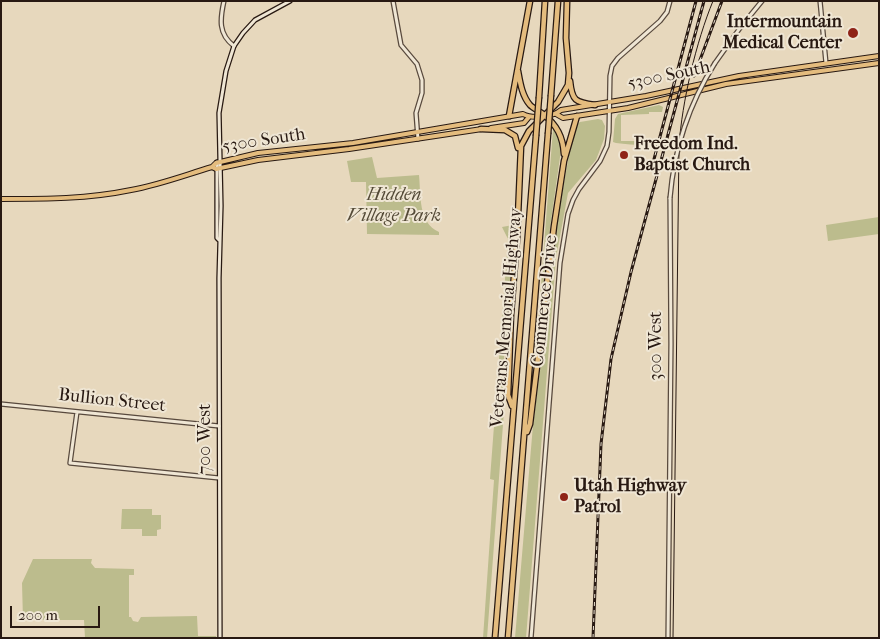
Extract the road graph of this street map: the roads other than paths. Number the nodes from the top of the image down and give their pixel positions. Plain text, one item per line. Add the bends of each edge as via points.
1 (224, 1) edge
2 (290, 1) edge
3 (392, 1) edge
4 (530, 1) edge
5 (545, 1) edge
6 (558, 1) edge
7 (567, 1) edge
8 (670, 1) edge
9 (762, 1) edge
10 (820, 1) edge
11 (234, 46) junction
12 (879, 56) edge
13 (826, 63) junction
14 (879, 63) edge
15 (518, 69) junction
16 (569, 73) junction
17 (609, 103) junction
18 (595, 105) junction
19 (609, 111) junction
20 (556, 114) junction
21 (545, 115) junction
22 (509, 116) junction
23 (577, 116) junction
24 (528, 117) junction
25 (481, 130) junction
26 (418, 132) junction
27 (418, 140) junction
28 (218, 161) junction
29 (564, 161) junction
30 (519, 163) junction
31 (216, 168) junction
32 (1, 199) edge
33 (1, 404) edge
34 (513, 408) junction
35 (77, 412) junction
36 (219, 426) junction
37 (525, 435) junction
38 (219, 478) junction
39 (220, 638) edge
40 (495, 638) edge
41 (508, 638) edge
42 (531, 638) edge
43 (668, 638) edge

1 - 11 street via 221,29
2 - 11 street, 700 West via 255,20
3 - 26 street via 400,42 417,64 422,80 416,113
4 - 15 highway
5 - 34 highway, Veterans Memorial Highway, bridge
6 - 37 highway, Veterans Memorial Highway, bridge
7 - 16 highway
8 - 17 street, Commerce Drive via 660,21 612,66
9 - 43 street, 300 West, bridge via 727,44 699,91 674,165 670,198
10 - 13 street
11 - 28 street, 700 West via 220,99
12 - 13 main road, 5300 South
13 - 17 main road, 5300 South via 720,79
14 - 19 main road, 5300 South via 726,84
15 - 21 highway via 524,95 530,105
15 - 22 highway
16 - 18 highway via 574,100
16 - 21 highway via 564,93
17 - 18 main road, 5300 South
17 - 19 street, Commerce Drive
18 - 20 main road, 5300 South via 562,110
19 - 23 main road, 5300 South
19 - 42 street, Commerce Drive via 607,146 573,200 560,263
20 - 21 main road, 5300 South
20 - 23 main road, 5300 South via 563,118
21 - 24 main road, 5300 South
21 - 29 highway via 562,137
21 - 30 highway via 524,137
22 - 24 main road, 5300 South via 522,114
22 - 26 main road, 5300 South
23 - 29 highway
24 - 25 main road, 5300 South via 524,123
25 - 27 main road, 5300 South
25 - 30 highway via 505,130 516,136
26 - 27 street
26 - 28 main road, 5300 South
27 - 31 main road, 5300 South
28 - 31 main road, 5300 South
28 - 31 street, 700 West
29 - 37 highway via 530,424
30 - 34 highway via 508,395
31 - 32 main road, 5300 South via 146,187 92,197
31 - 36 street, 700 West via 220,227
33 - 35 street, Bullion Street
34 - 40 highway, Veterans Memorial Highway
35 - 36 street, Bullion Street
35 - 38 street via 70,463
36 - 38 street, 700 West
37 - 41 highway, Veterans Memorial Highway
38 - 39 street, 700 West

